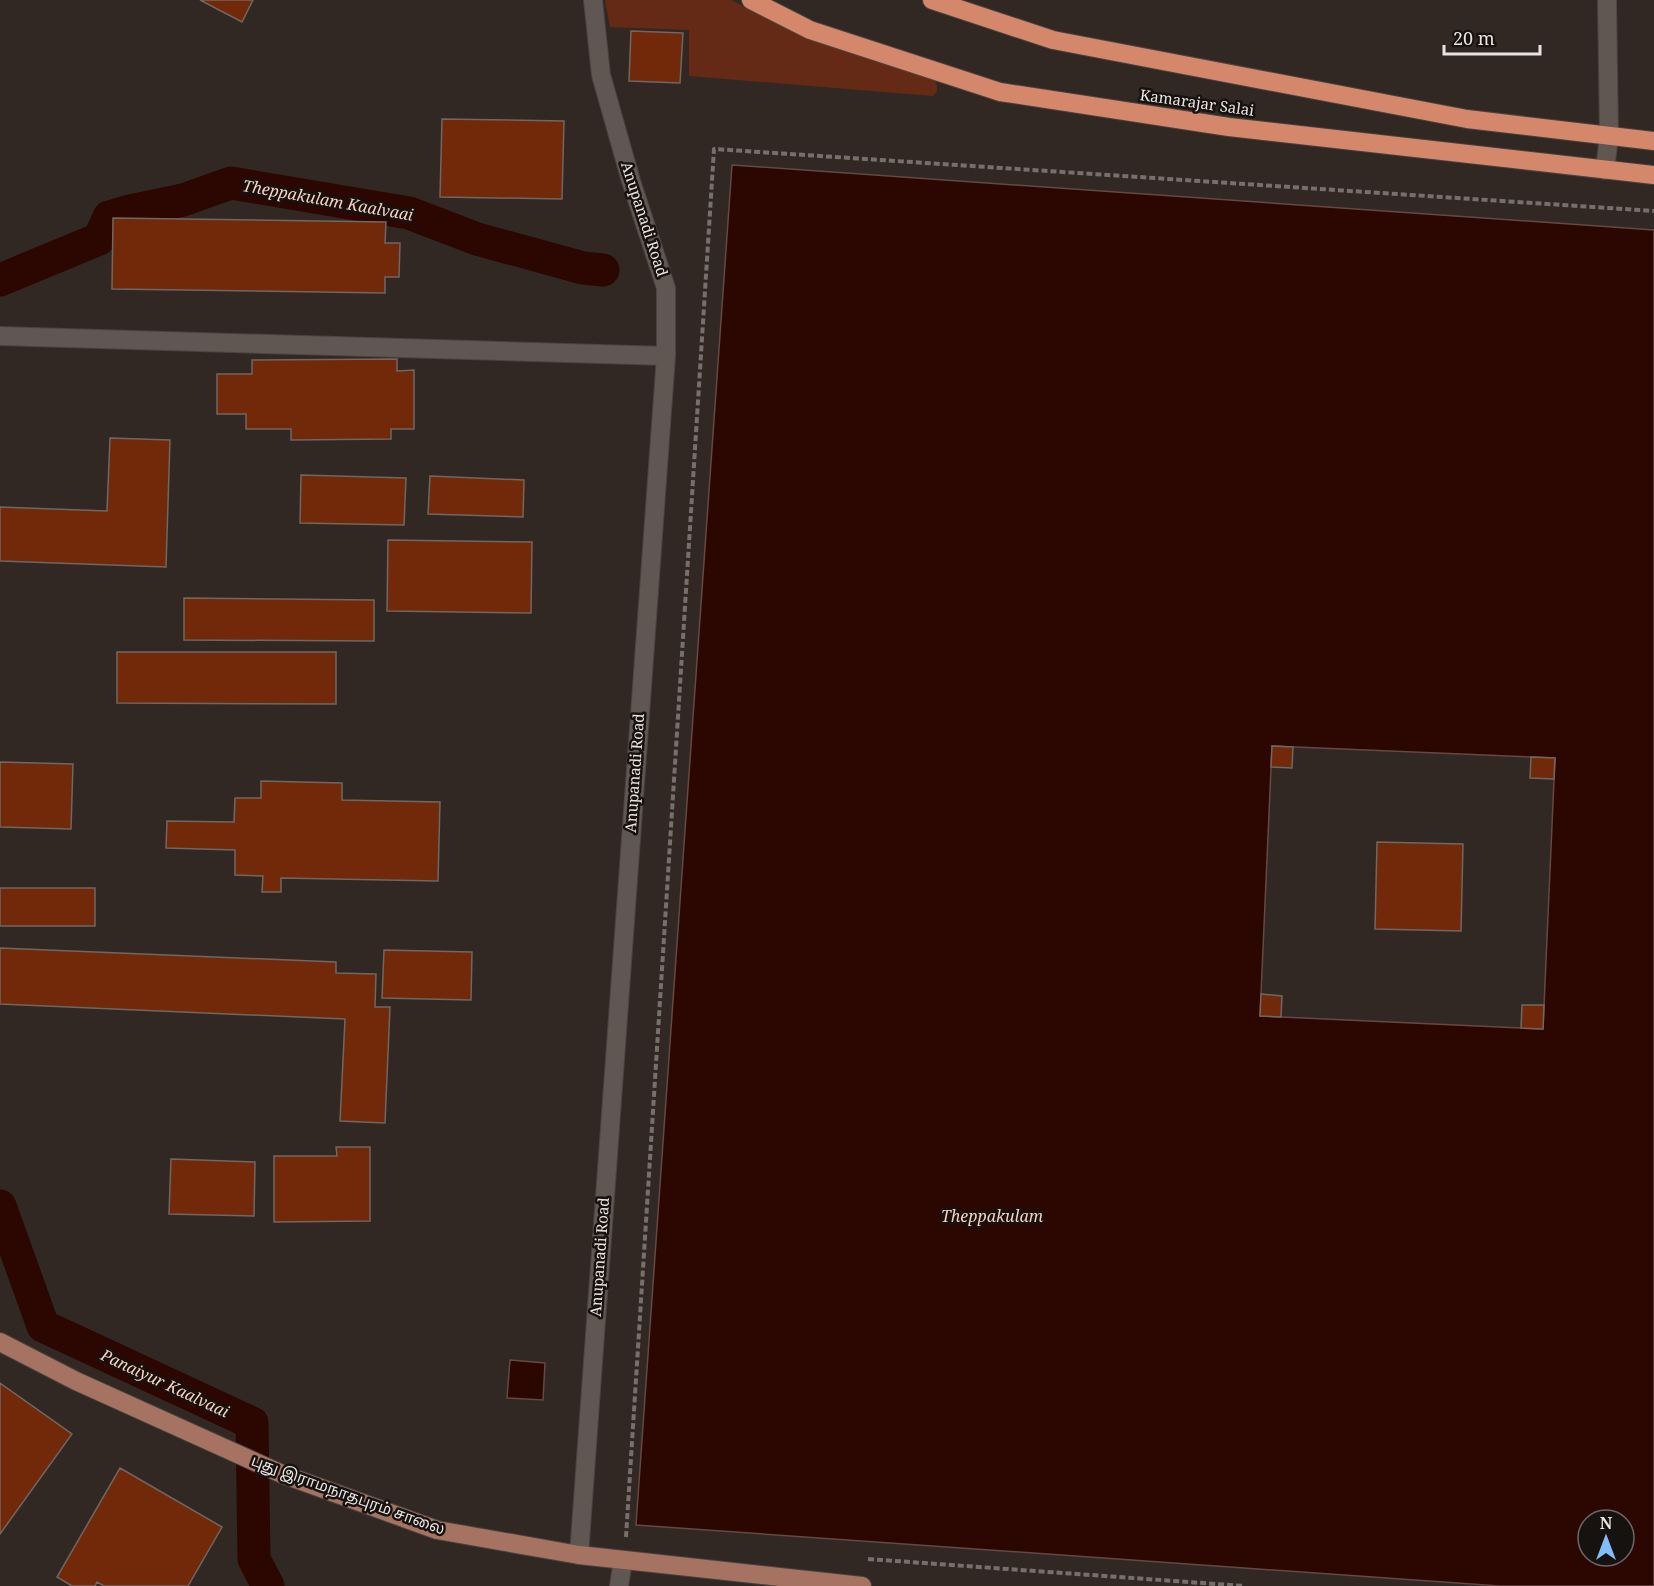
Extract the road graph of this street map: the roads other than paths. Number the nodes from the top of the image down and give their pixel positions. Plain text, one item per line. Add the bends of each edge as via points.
1 (593, 0) edge
2 (751, 0) edge
3 (932, 0) edge
4 (1607, 0) edge
5 (1609, 136) junction
6 (1654, 141) edge
7 (1605, 170) junction
8 (1654, 175) edge
9 (0, 336) edge
10 (666, 356) junction
11 (0, 1342) edge
12 (625, 1551) junction
13 (579, 1555) junction
14 (619, 1586) edge
15 (862, 1586) edge

1 - 10 street, Anupanadi Road via 601,75 666,288
2 - 7 highway, Kamarajar Salai via 810,30 1000,92 1229,127
3 - 5 highway via 1053,40 1467,119
4 - 5 street
5 - 6 highway
5 - 7 street
7 - 8 highway, Kamarajar Salai
9 - 10 street
10 - 13 street, Anupanadi Road
11 - 13 main road, புது இராமநாதபுரம் சாலை via 75,1381 282,1474 437,1530
12 - 13 main road, புது இராமநாதபுரம் சாலை
12 - 14 street
12 - 15 main road, புது இராமநாதபுரம் சாலை

